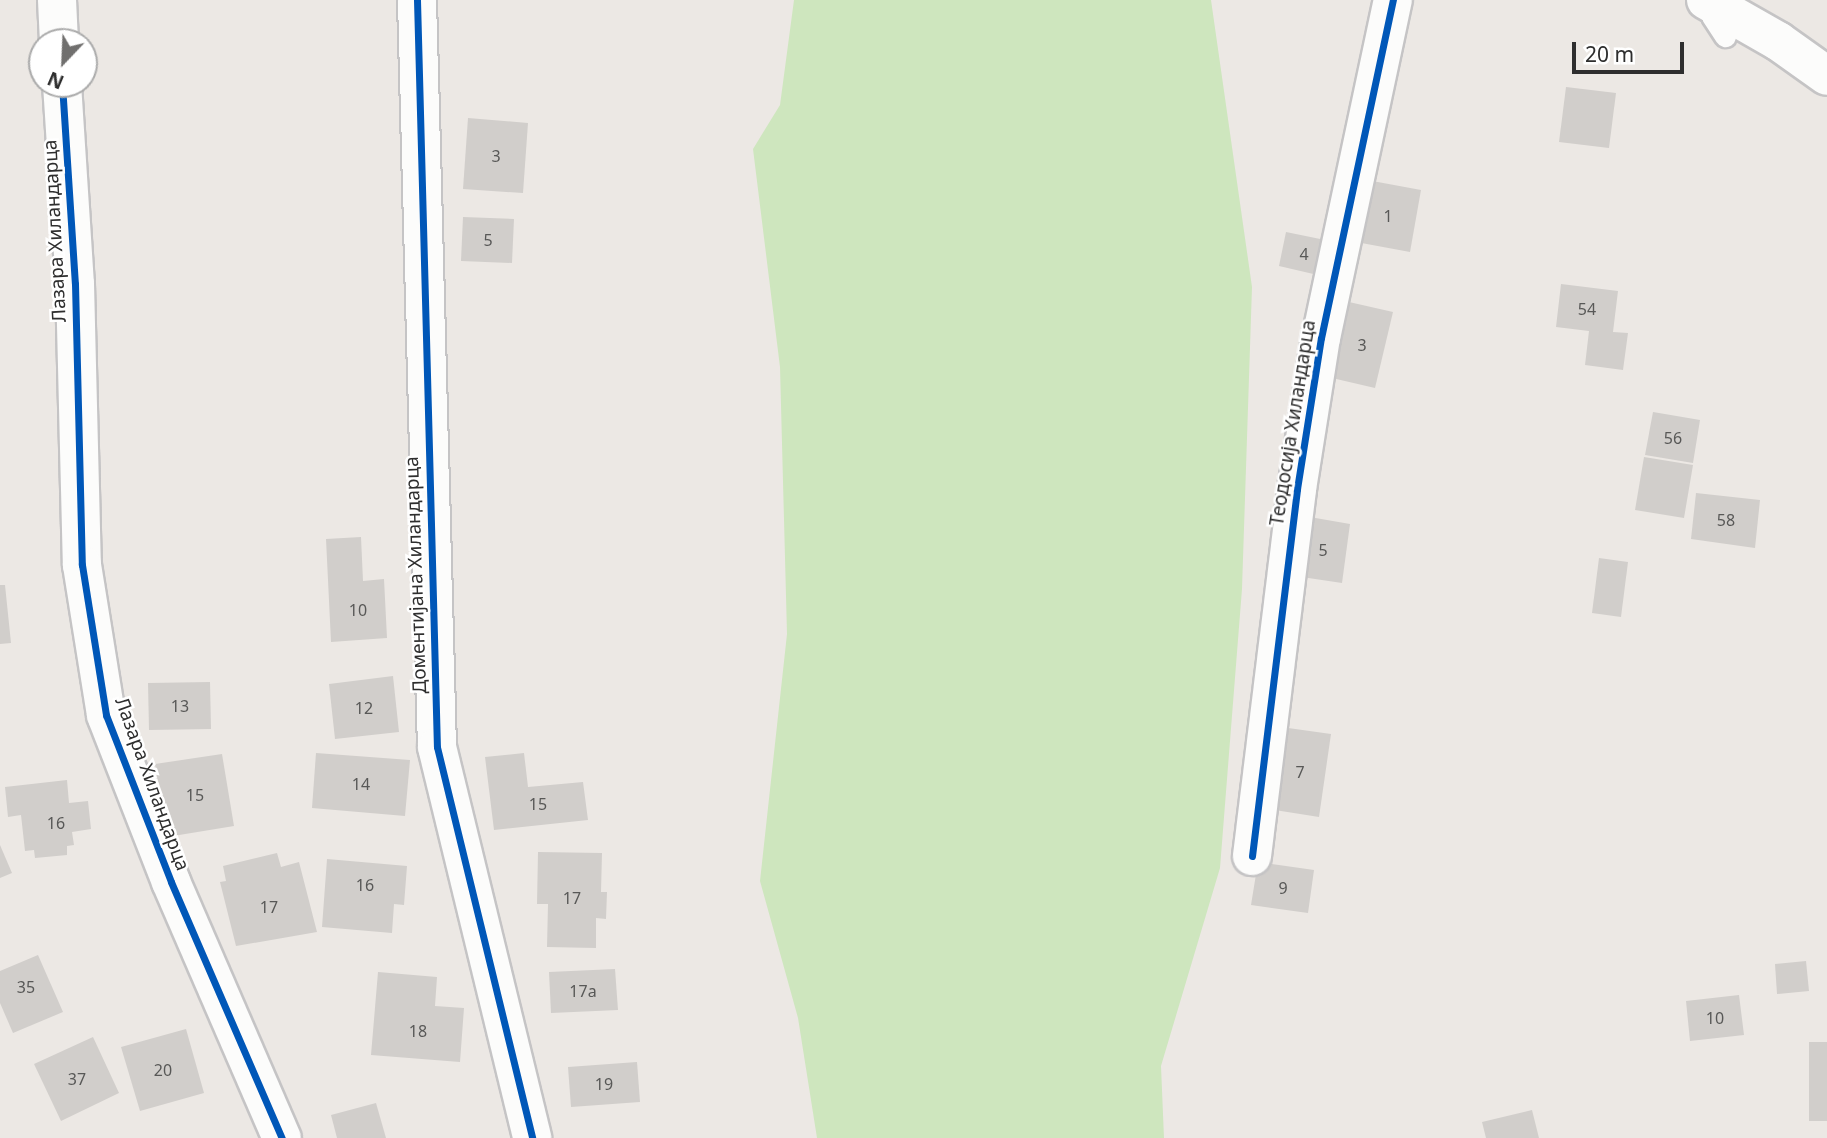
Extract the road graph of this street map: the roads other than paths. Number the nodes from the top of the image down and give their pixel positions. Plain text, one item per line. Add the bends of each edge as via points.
1 (57, 0) edge
2 (416, 0) edge
3 (1393, 0) edge
4 (1715, 13) edge
5 (59, 28) edge
6 (1827, 76) edge
7 (63, 98) edge
8 (1252, 856) dead end
9 (282, 1138) edge
10 (532, 1138) edge

1 - 5 street
2 - 10 street, Доментијана Хиландарца via 437,747
3 - 8 street, Теодосија Хиландарца via 1319,352
4 - 6 street
7 - 9 street, Лазара Хиландарца via 75,284 82,565 106,715 171,882

